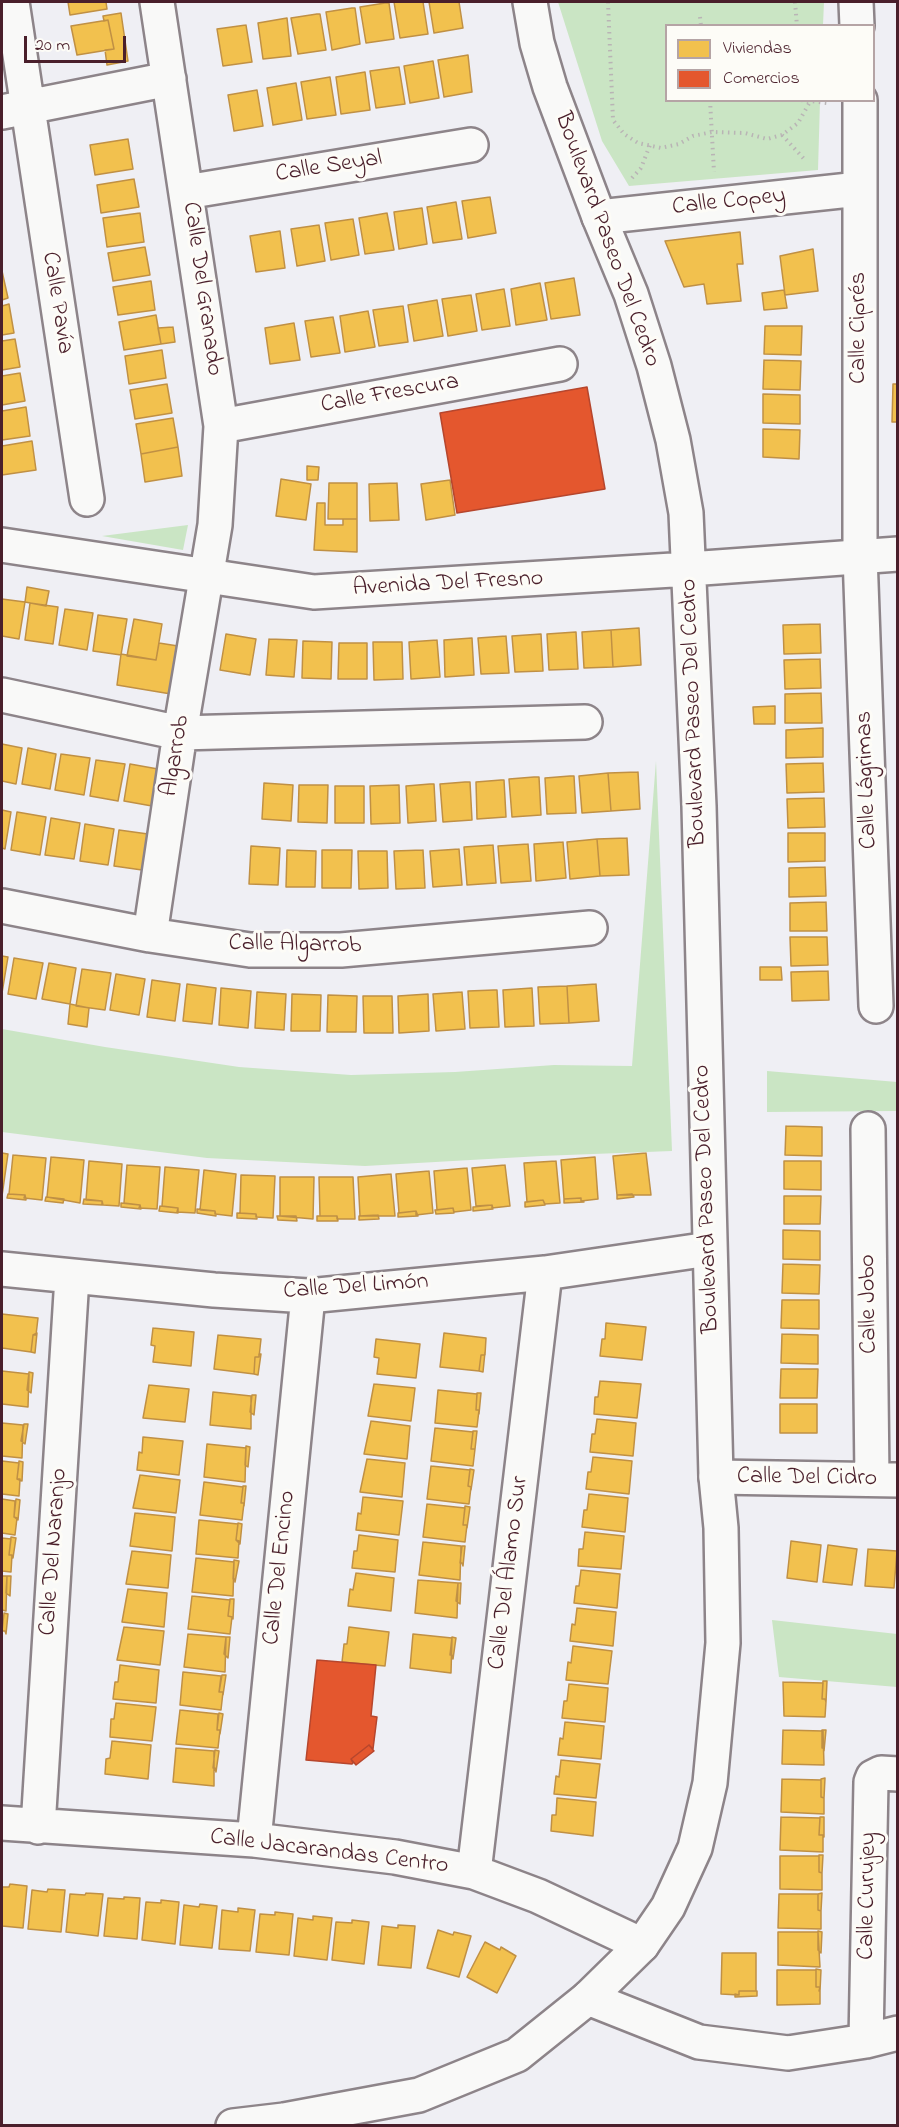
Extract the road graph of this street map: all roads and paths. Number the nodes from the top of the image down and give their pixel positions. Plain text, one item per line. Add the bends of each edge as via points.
1 (12, 2) edge
2 (157, 2) edge
3 (530, 2) edge
4 (608, 2) edge
5 (795, 2) edge
6 (856, 2) edge
7 (700, 17) dead end
8 (701, 24) edge
9 (797, 24) edge
10 (857, 24) edge
11 (169, 79) junction
12 (710, 102) edge
13 (810, 102) edge
14 (860, 102) edge
15 (14, 110) edge
16 (712, 132) junction
17 (782, 135) junction
18 (471, 145) dead end
19 (650, 145) junction
20 (811, 167) dead end
21 (625, 184) dead end
22 (859, 189) junction
23 (186, 192) junction
24 (716, 204) junction
25 (599, 217) junction
26 (560, 364) dead end
27 (221, 426) junction
28 (87, 499) dead end
29 (2, 545) edge
30 (897, 554) edge
31 (860, 555) junction
32 (689, 569) junction
33 (207, 577) junction
34 (2, 695) edge
35 (585, 722) dead end
36 (180, 734) junction
37 (2, 906) edge
38 (590, 928) dead end
39 (150, 935) junction
40 (876, 1006) dead end
41 (868, 1129) dead end
42 (710, 1249) junction
43 (2, 1269) edge
44 (545, 1273) junction
45 (72, 1277) junction
46 (308, 1296) junction
47 (716, 1477) junction
48 (885, 1480) edge
49 (897, 1774) edge
50 (2, 1823) edge
51 (38, 1827) junction
52 (254, 1840) junction
53 (474, 1872) junction
54 (642, 1945) junction
55 (588, 1998) junction
56 (897, 2033) edge
57 (866, 2041) junction
58 (234, 2126) edge

1 - 15 street, Calle Pavía
2 - 11 street, Calle Del Granado
3 - 25 street, Boulevard Paseo Del Cedro via 550,87
4 - 19 path via 613,120 624,134
5 - 9 path
6 - 10 street
7 - 8 path
11 - 15 street
11 - 23 street, Calle Del Granado
12 - 16 path
13 - 17 path via 798,123
14 - 22 street, Calle Ciprés
15 - 28 street, Calle Pavía
16 - 17 path via 745,133 767,139
16 - 19 path via 661,148
16 - 24 path
17 - 20 path
18 - 23 street, Calle Seyal
19 - 21 path via 641,168
22 - 24 street, Calle Copey
22 - 31 street, Calle Ciprés
23 - 27 street, Calle Del Granado
24 - 25 street, Calle Copey
25 - 32 street, Boulevard Paseo Del Cedro via 631,294 673,440 686,513
26 - 27 street, Calle Frescura
27 - 33 street, Calle Del Granado via 215,525
29 - 33 street, Avenida Del Fresno
30 - 31 street, Avenida Del Fresno
31 - 32 street, Avenida Del Fresno
31 - 40 street, Calle Lágrimas
32 - 33 street, Avenida Del Fresno via 314,592
32 - 42 street, Boulevard Paseo Del Cedro
33 - 36 street, Algarrob
34 - 36 street
35 - 36 street
36 - 39 street, Algarrob
37 - 39 street, Calle Algarrob
38 - 39 street, Calle Algarrob via 341,950 250,950
41 - 48 street, Calle Jobo
42 - 44 street, Calle Del Limón
42 - 47 street, Boulevard Paseo Del Cedro
43 - 45 street, Calle Del Limón
44 - 46 street, Calle Del Limón
44 - 53 street, Calle Del Álamo Sur
45 - 46 street, Calle Del Limón
45 - 51 street, Calle Del Naranjo
46 - 52 street, Calle Del Encino
47 - 48 street, Calle Del Cidro
47 - 54 street, Boulevard Paseo Del Cedro via 723,1643 710,1783 696,1848 668,1907
49 - 57 street, Calle Curujey via 881,1773 873,1776 871,1782
50 - 51 street, Calle Jacarandas Centro
51 - 52 street, Calle Jacarandas Centro
52 - 53 street, Calle Jacarandas Centro
53 - 54 street, Calle Jacarandas Centro via 538,1896
54 - 55 street, Boulevard Paseo Del Cedro
55 - 57 street via 699,2042 788,2053
55 - 58 street, Boulevard Paseo Del Cedro via 517,2055 419,2095
56 - 57 street

